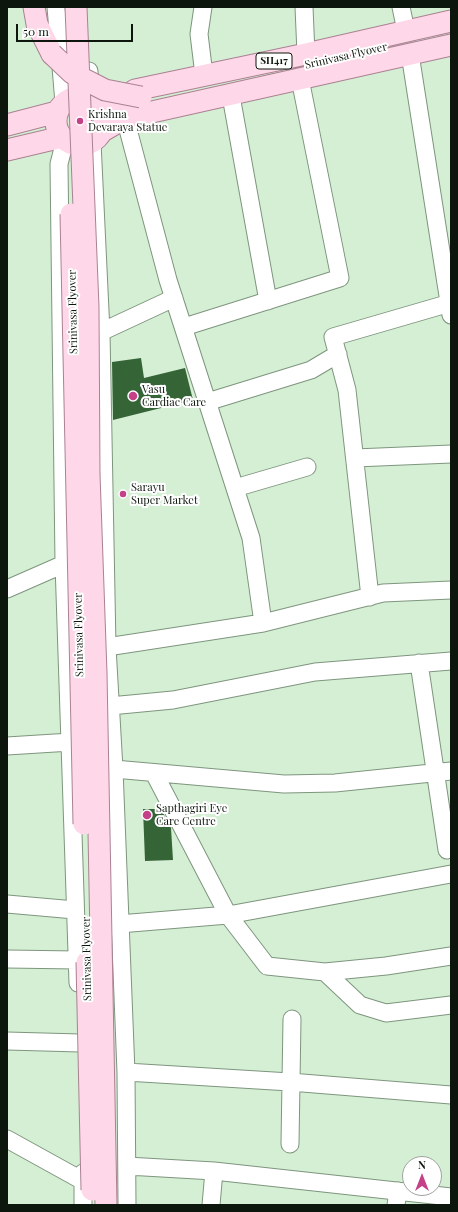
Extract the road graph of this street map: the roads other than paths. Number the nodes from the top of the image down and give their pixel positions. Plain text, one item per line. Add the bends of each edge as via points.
1 (34, 7) edge
2 (56, 7) edge
3 (62, 7) edge
4 (76, 7) edge
5 (84, 7) edge
6 (204, 7) edge
7 (304, 7) edge
8 (401, 7) edge
9 (451, 21) edge
10 (406, 31) junction
11 (451, 32) edge
12 (451, 45) edge
13 (306, 54) junction
14 (410, 54) junction
15 (204, 75) junction
16 (300, 79) junction
17 (231, 96) junction
18 (61, 108) junction
19 (125, 118) junction
20 (96, 122) junction
21 (7, 125) edge
22 (63, 139) junction
23 (7, 150) edge
24 (446, 250) edge
25 (174, 298) junction
26 (268, 301) junction
27 (450, 309) edge
28 (184, 327) junction
29 (101, 332) junction
30 (338, 354) junction
31 (207, 402) junction
32 (451, 454) edge
33 (355, 458) junction
34 (307, 467) dead end
35 (235, 488) junction
36 (64, 564) junction
37 (7, 590) edge
38 (451, 590) edge
39 (370, 597) junction
40 (263, 623) junction
41 (108, 647) junction
42 (451, 661) edge
43 (419, 663) junction
44 (110, 706) junction
45 (71, 742) junction
46 (7, 746) edge
47 (114, 769) junction
48 (443, 772) edge
49 (154, 773) junction
50 (447, 850) dead end
51 (451, 874) edge
52 (7, 904) edge
53 (75, 910) junction
54 (228, 915) junction
55 (119, 924) junction
56 (451, 956) edge
57 (7, 959) edge
58 (77, 960) junction
59 (325, 972) junction
60 (451, 1005) edge
61 (292, 1019) dead end
62 (7, 1041) edge
63 (80, 1043) junction
64 (126, 1072) junction
65 (290, 1082) junction
66 (451, 1095) edge
67 (7, 1139) edge
68 (290, 1144) dead end
69 (126, 1166) junction
70 (214, 1171) junction
71 (83, 1181) junction
72 (451, 1196) edge
73 (397, 1198) edge
74 (83, 1205) edge
75 (92, 1205) edge
76 (106, 1205) edge
77 (128, 1205) edge
78 (211, 1205) edge

1 - 11 main road, Srinivasa Flyover, bridge via 37,24 52,54 72,73 105,90 141,97 197,89
2 - 18 street
3 - 75 main road, Srinivasa Flyover, bridge via 70,166
4 - 76 main road, Srinivasa Flyover, bridge via 88,307
5 - 20 street
6 - 15 street via 199,34
7 - 13 street
8 - 10 street
9 - 10 main road, SH417
10 - 13 main road, SH417
12 - 14 main road, SH417
13 - 15 main road, SH417
14 - 16 main road, SH417
14 - 24 street
15 - 20 main road, SH417 via 135,90
16 - 17 main road, SH417
16 - 26 street via 340,278
17 - 19 main road, SH417
17 - 26 street
18 - 20 main road via 74,98
18 - 21 main road
18 - 22 main road via 55,121
19 - 20 main road, SH417
19 - 25 street
20 - 22 main road via 78,145
20 - 29 street
22 - 23 main road
22 - 36 street via 59,164
24 - 27 street
25 - 28 street
25 - 29 street
26 - 28 street
27 - 30 street via 333,337
28 - 31 street
29 - 41 street
30 - 31 street via 311,370
30 - 33 street via 347,390
31 - 35 street
32 - 33 street
33 - 39 street
34 - 35 street
35 - 40 street via 251,538
36 - 37 street
36 - 45 street
38 - 39 street via 384,593
39 - 40 street
40 - 41 street
41 - 44 street
42 - 43 street
43 - 44 street via 315,672 173,700
43 - 48 street
44 - 47 street
45 - 46 street
45 - 53 street
47 - 49 street
47 - 55 street
48 - 49 street via 335,783 284,784
48 - 50 street
49 - 54 street
51 - 54 street
52 - 53 street
53 - 58 street
54 - 55 street
54 - 59 street via 267,966
55 - 64 street
56 - 59 street
57 - 58 street
58 - 63 street
59 - 60 street via 360,1005 386,1013
61 - 65 street
62 - 63 street
63 - 71 street
64 - 65 street
64 - 69 street
65 - 66 street
65 - 68 street
67 - 71 street
69 - 70 street
69 - 77 street
70 - 73 street
70 - 78 street
71 - 74 street
72 - 73 street

